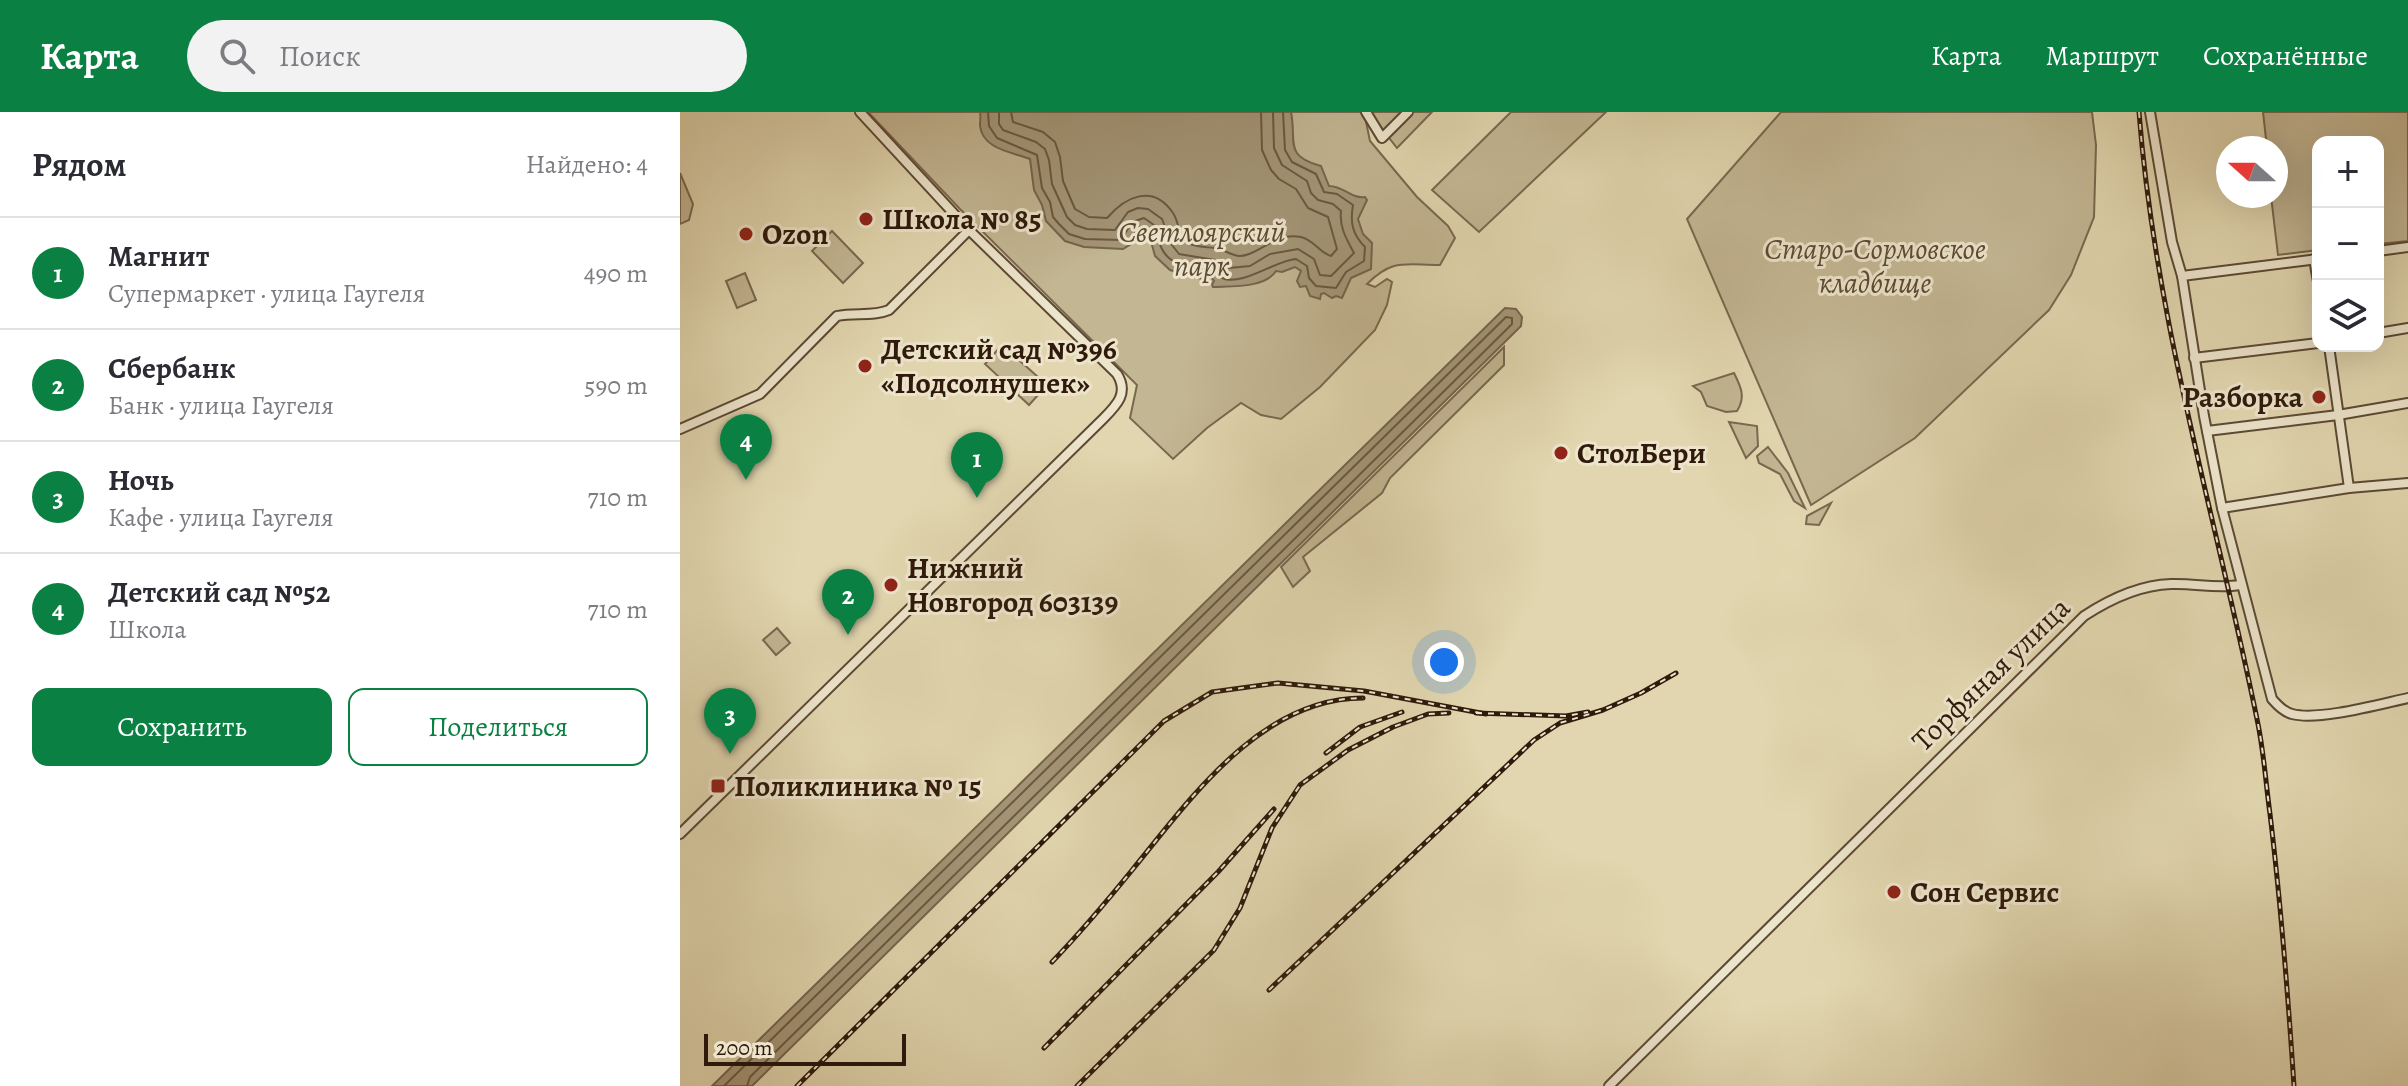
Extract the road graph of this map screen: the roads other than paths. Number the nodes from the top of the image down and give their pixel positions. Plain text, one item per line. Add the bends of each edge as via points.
1 (860, 112) edge
2 (1366, 112) edge
3 (1408, 112) edge
4 (2150, 112) edge
5 (969, 230) junction
6 (2408, 247) edge
7 (2384, 250) edge
8 (2312, 260) edge
9 (2182, 276) junction
10 (2408, 328) edge
11 (2384, 332) edge
12 (2312, 344) edge
13 (2330, 352) edge
14 (2194, 358) junction
15 (2408, 403) edge
16 (2338, 415) junction
17 (680, 429) edge
18 (2207, 431) junction
19 (2408, 483) edge
20 (2349, 488) junction
21 (2222, 508) junction
22 (2240, 585) junction
23 (2408, 698) edge
24 (680, 834) edge
25 (1609, 1086) edge

1 - 5 street
2 - 3 street via 1382,138
4 - 9 street
5 - 17 street via 889,310 837,316 760,394
5 - 24 street via 1117,374 1124,390 1113,409
6 - 7 street
8 - 9 street
9 - 14 street
10 - 11 street
12 - 14 street
13 - 16 street
14 - 18 street
15 - 16 street
16 - 18 street
16 - 20 street
18 - 21 street
19 - 20 street
20 - 21 street
21 - 22 street
22 - 23 street via 2268,689 2284,711 2314,714
22 - 25 street, Торфяная улица via 2151,587 2105,602 2084,616

